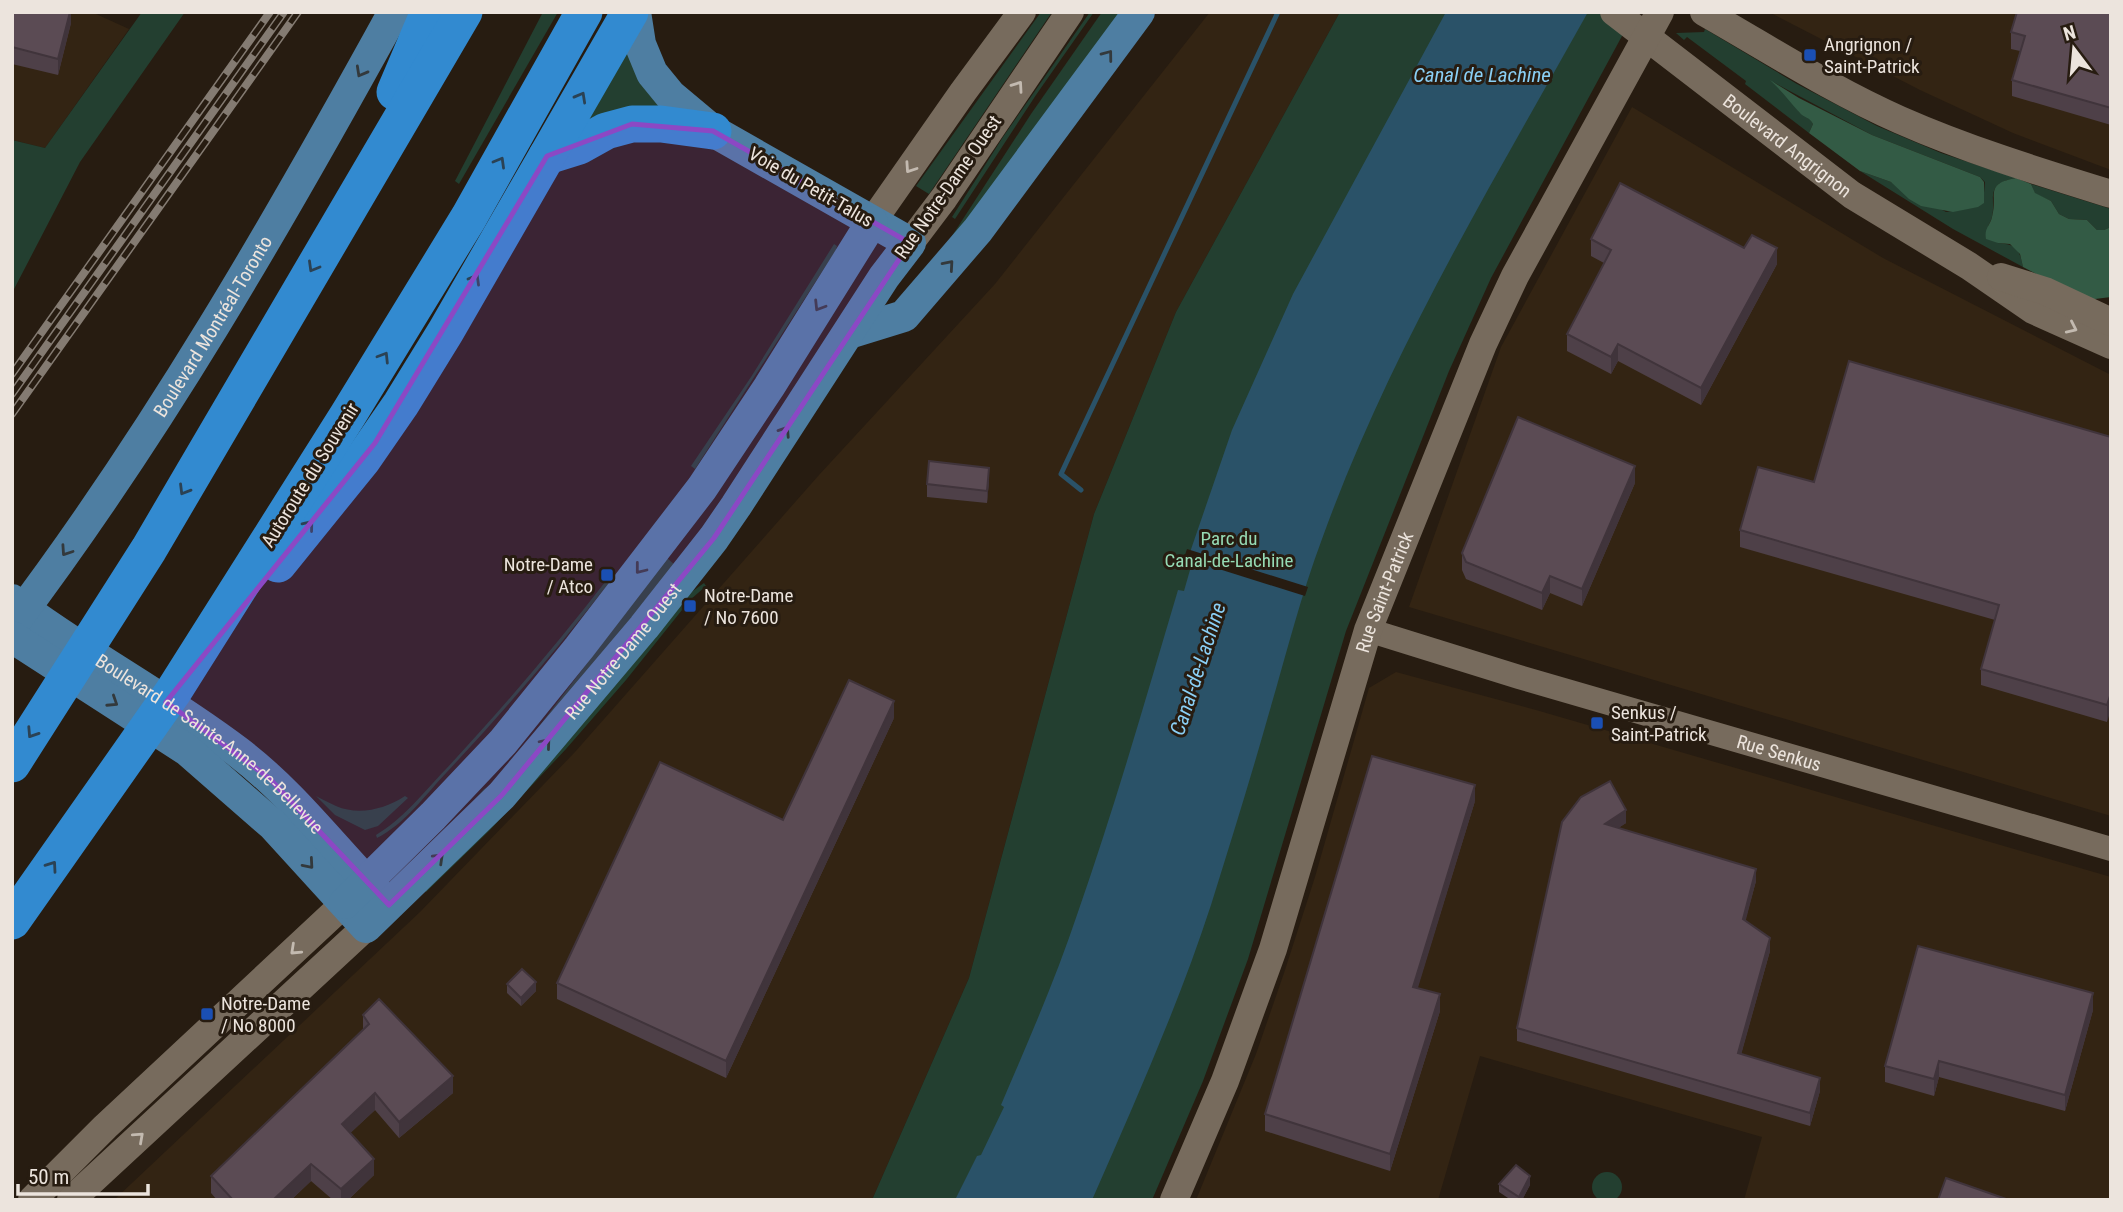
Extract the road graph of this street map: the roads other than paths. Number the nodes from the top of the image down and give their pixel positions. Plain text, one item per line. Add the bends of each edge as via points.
1 (394, 12) edge
2 (429, 12) edge
3 (464, 12) edge
4 (584, 12) edge
5 (633, 12) edge
6 (1022, 12) edge
7 (1070, 12) edge
8 (1139, 12) edge
9 (1614, 12) edge
10 (1660, 12) edge
11 (1704, 12) edge
12 (713, 131) junction
13 (547, 156) junction
14 (2111, 194) edge
15 (347, 208) junction
16 (872, 222) junction
17 (910, 243) junction
18 (1969, 266) junction
19 (2111, 322) edge
20 (849, 333) junction
21 (2111, 345) edge
22 (24, 625) edge
23 (1368, 630) junction
24 (173, 692) junction
25 (12, 764) edge
26 (2111, 849) edge
27 (356, 893) junction
28 (389, 905) junction
29 (12, 921) edge
30 (366, 927) junction
31 (32, 1200) edge
32 (71, 1200) edge
33 (1174, 1200) edge

1 -> 22 main road, Boulevard Montréal-Toronto via 269,235 180,382 45,583
2 - 15 highway
3 - 15 highway
24 -> 4 highway, Autoroute du Souvenir via 430,282
5 - 12 main road, Voie du Petit-Talus via 652,73 670,95
13 -> 5 highway
6 -> 16 main road, Rue Notre-Dame Ouest
17 -> 7 main road, Rue Notre-Dame Ouest
20 -> 8 main road via 904,316 978,230
9 - 18 main road, Boulevard Angrignon via 1835,182
10 - 23 main road, Rue Saint-Patrick via 1498,309
11 - 14 main road via 1899,120
12 - 13 highway via 632,124
12 - 16 main road, Voie du Petit-Talus
24 -> 13 highway via 375,443
15 -> 25 highway via 149,550
16 - 17 main road, Voie du Petit-Talus
16 -> 27 main road, Rue Notre-Dame Ouest via 757,405 674,524 503,742
17 - 20 main road, Rue Notre-Dame Ouest
18 - 19 main road, Boulevard Angrignon via 2045,291
18 -> 21 main road, Boulevard Angrignon via 2034,310
28 -> 20 main road, Rue Notre-Dame Ouest via 502,795 644,627 726,520
22 - 27 main road, Boulevard de Sainte-Anne-de-Bellevue via 195,738 273,825
23 - 26 street, Rue Senkus
23 - 33 main road, Rue Saint-Patrick via 1266,970
29 -> 24 highway, Autoroute du Souvenir
27 - 28 main road, Boulevard de Sainte-Anne-de-Bellevue
27 - 30 main road, Boulevard de Sainte-Anne-de-Bellevue
27 -> 31 main road, Rue Notre-Dame Ouest
28 - 30 main road, Rue Notre-Dame Ouest
32 -> 30 main road, Rue Notre-Dame Ouest

